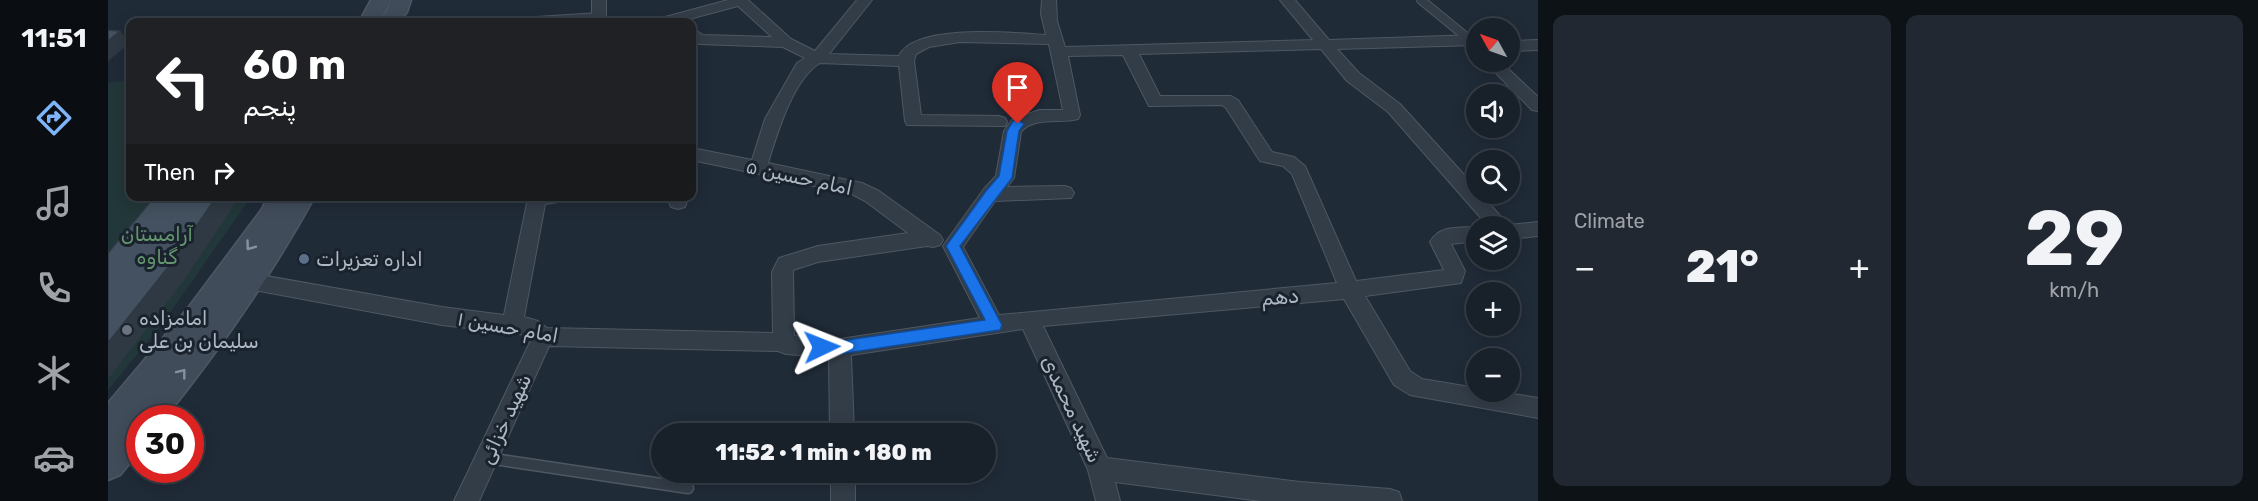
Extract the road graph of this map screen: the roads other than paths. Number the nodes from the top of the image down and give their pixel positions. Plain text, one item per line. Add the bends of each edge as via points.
1 (381, 0) edge
2 (401, 0) edge
3 (599, 0) edge
4 (740, 0) edge
5 (865, 0) edge
6 (1049, 0) edge
7 (1287, 0) edge
8 (1420, 0) edge
9 (371, 18) edge
10 (392, 18) edge
11 (599, 18) edge
12 (684, 18) edge
13 (696, 36) edge
14 (1466, 36) edge
15 (786, 42) junction
16 (1466, 42) edge
17 (1538, 45) edge
18 (1057, 46) junction
19 (1327, 46) junction
20 (1520, 46) edge
21 (1128, 49) junction
22 (817, 58) junction
23 (906, 61) junction
24 (1502, 72) edge
25 (1538, 106) edge
26 (999, 122) dead end
27 (696, 159) edge
28 (758, 168) junction
29 (1065, 193) dead end
30 (990, 194) junction
31 (279, 201) edge
32 (300, 201) edge
33 (538, 201) edge
34 (1490, 216) edge
35 (1538, 229) edge
36 (1520, 231) edge
37 (1466, 235) edge
38 (928, 238) junction
39 (953, 246) junction
40 (249, 281) junction
41 (1350, 290) junction
42 (1029, 319) junction
43 (513, 325) junction
44 (994, 325) junction
45 (543, 337) junction
46 (784, 342) junction
47 (840, 348) junction
48 (156, 405) edge
49 (1537, 410) edge
50 (842, 423) edge
51 (108, 428) edge
52 (126, 443) edge
53 (487, 458) junction
54 (108, 464) edge
55 (1100, 469) junction
56 (843, 483) edge
57 (688, 488) dead end
58 (466, 501) edge
59 (843, 501) edge
60 (1108, 501) edge
61 (1390, 501) edge

1 - 9 street
2 - 10 street
3 - 11 street
4 - 12 street
4 - 15 street
5 - 22 street
6 - 18 street
7 - 19 street
8 - 14 lane
13 - 15 street
15 - 22 street
16 - 19 street
17 - 20 street
18 - 21 street
18 - 23 street via 1010,37 945,40 912,48
18 - 30 street via 1072,115 1039,116 1018,124 1013,131 1005,178
19 - 21 street
19 - 34 street via 1353,78 1394,108
21 - 41 street via 1155,102 1225,100 1232,104 1266,158 1288,161 1299,170
22 - 23 street
22 - 28 street via 803,66 773,119
23 - 26 street via 913,122
24 - 25 street
27 - 28 street, امام حسین ۵
28 - 38 street, امام حسین ۵ via 855,188 872,196
29 - 30 street
30 - 39 street
31 -> 51 street via 198,316
32 - 40 street
33 - 43 street
35 - 36 street
37 - 41 street, دهم via 1447,236 1440,242 1455,271 1454,277
38 - 39 street
38 - 46 street via 818,254 786,264 782,272
39 - 44 street
40 - 43 street, امام حسین ۱
48 -> 40 street via 224,320
41 - 42 street, دهم
41 - 49 street via 1402,378 1418,388
42 - 44 street, دهم
42 - 55 street, شهید محمدی
43 - 45 street, امام حسین ۱ via 531,327
44 - 47 street, امام حسین ۱
45 - 46 street, امام حسین ۱
45 - 53 street, شهید خزائی
46 - 47 street, امام حسین ۱
47 - 50 street
52 - 54 street
53 - 57 lane
53 - 58 street, شهید خزائی
55 - 60 street, شهید محمدی
55 - 61 street
56 - 59 street

